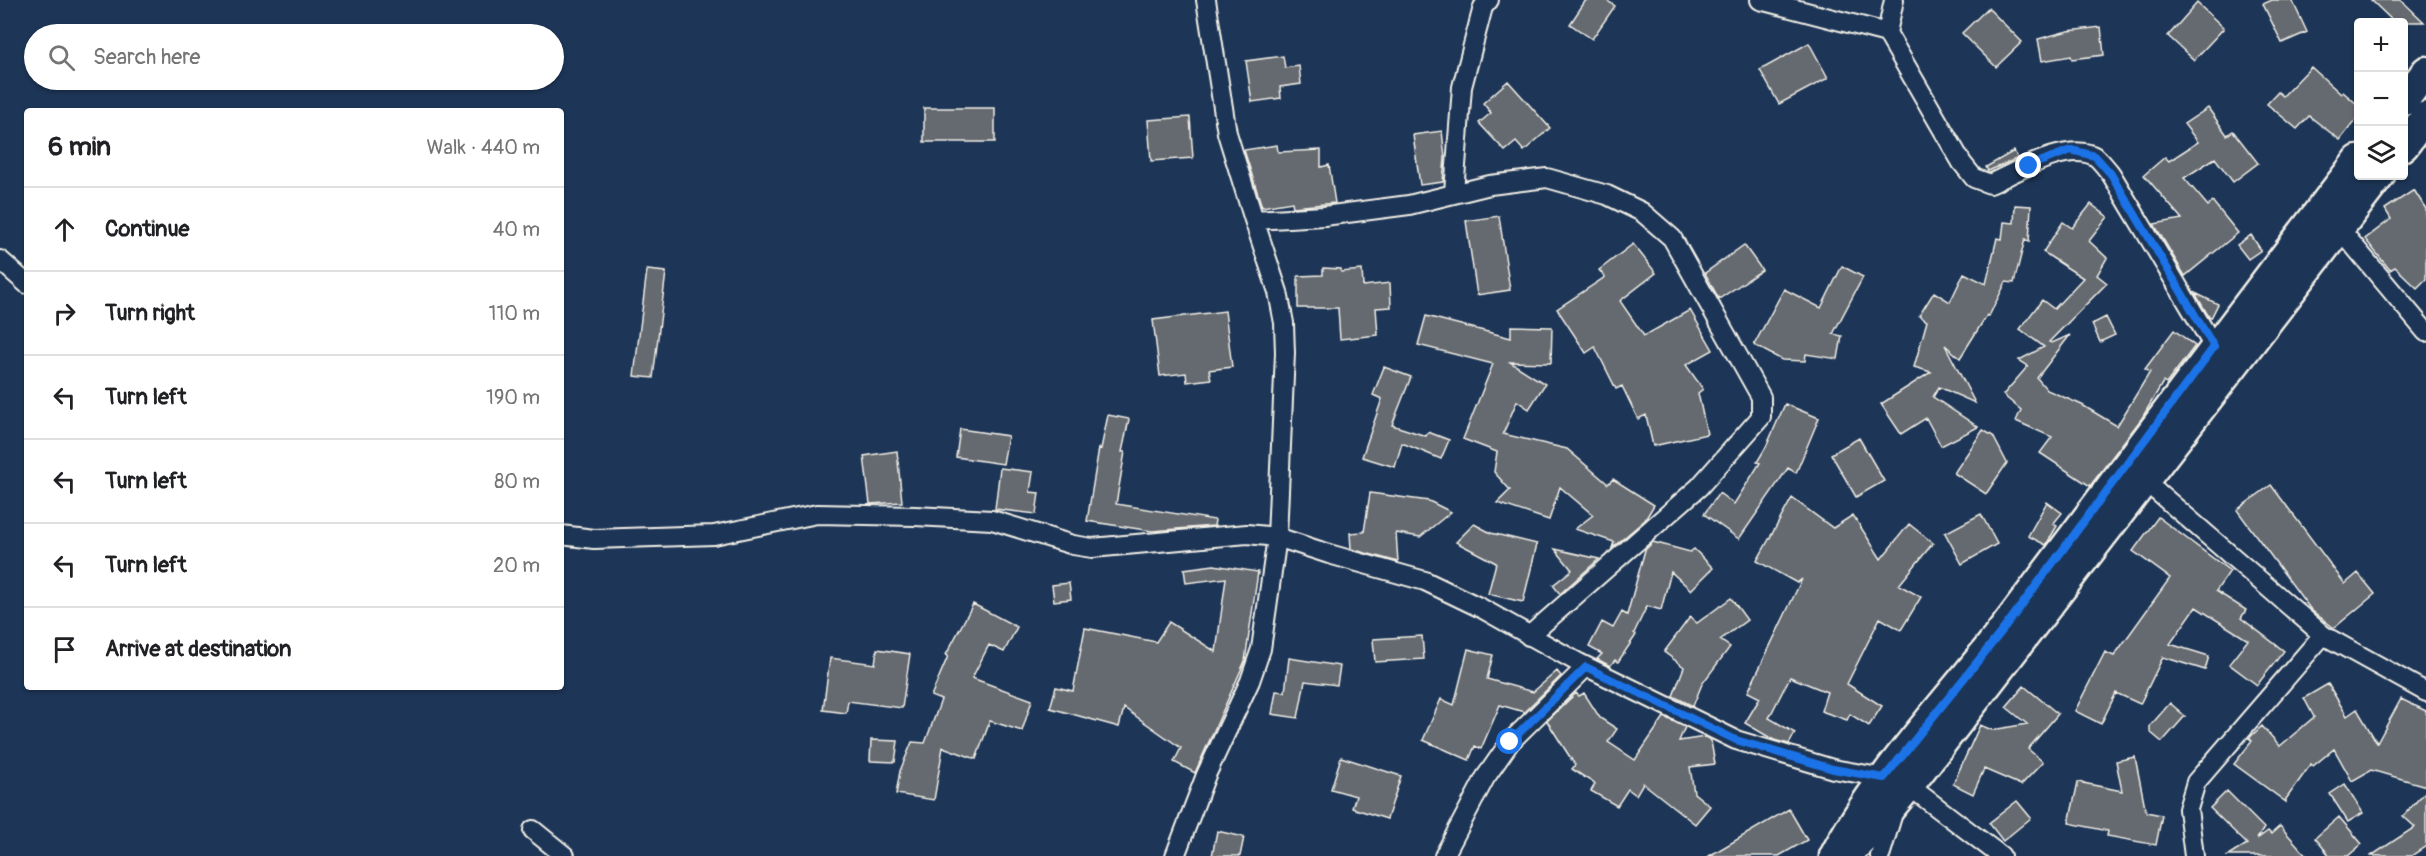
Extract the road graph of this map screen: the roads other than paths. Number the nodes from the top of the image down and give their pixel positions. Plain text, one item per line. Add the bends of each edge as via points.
1 (1206, 0) edge
2 (1489, 0) edge
3 (1760, 0) edge
4 (1894, 0) edge
5 (1887, 33) junction
6 (2426, 71) edge
7 (2408, 94) edge
8 (2426, 116) edge
9 (2408, 139) edge
10 (2354, 165) edge
11 (2377, 180) edge
12 (1454, 192) junction
13 (1254, 220) junction
14 (2339, 228) junction
15 (0, 260) edge
16 (24, 281) edge
17 (2426, 332) edge
18 (2214, 347) junction
19 (2145, 481) junction
20 (564, 535) edge
21 (1277, 537) junction
22 (2323, 635) junction
23 (1528, 636) junction
24 (1586, 667) junction
25 (2426, 692) edge
26 (1897, 787) junction
27 (533, 830) dead end
28 (566, 856) edge
29 (1175, 856) edge
30 (1444, 856) edge
31 (1833, 856) edge
32 (1846, 856) edge
33 (1880, 856) edge
34 (2001, 856) edge
35 (2194, 856) edge

1 - 13 street via 1227,133
2 - 12 street via 1483,7 1462,87
3 - 5 street
4 - 5 street
5 - 18 street via 1962,163 1974,177 1990,184 2071,150 2095,156 2111,174
6 - 7 main road
8 - 9 main road
10 - 18 main road
11 - 14 main road
12 - 13 street via 1409,205
12 - 23 street via 1547,178 1607,195 1642,213 1672,238 1761,397 1761,417 1699,487
13 - 21 street via 1284,322
14 - 17 street
14 - 19 main road
15 - 16 street
18 - 26 main road via 2006,626
19 - 22 street
19 - 26 main road
20 - 21 street via 594,539 714,535 818,514 992,520 1092,548 1247,534
21 - 23 street via 1425,581
21 - 29 street via 1257,660
22 - 25 street
22 - 35 street via 2196,782 2188,809
23 - 24 street
24 - 26 street via 1736,740
24 - 30 street via 1510,742 1485,778
26 - 31 main road via 1847,830
26 - 32 main road via 1875,827
26 - 33 street
26 - 34 street
27 - 28 street

